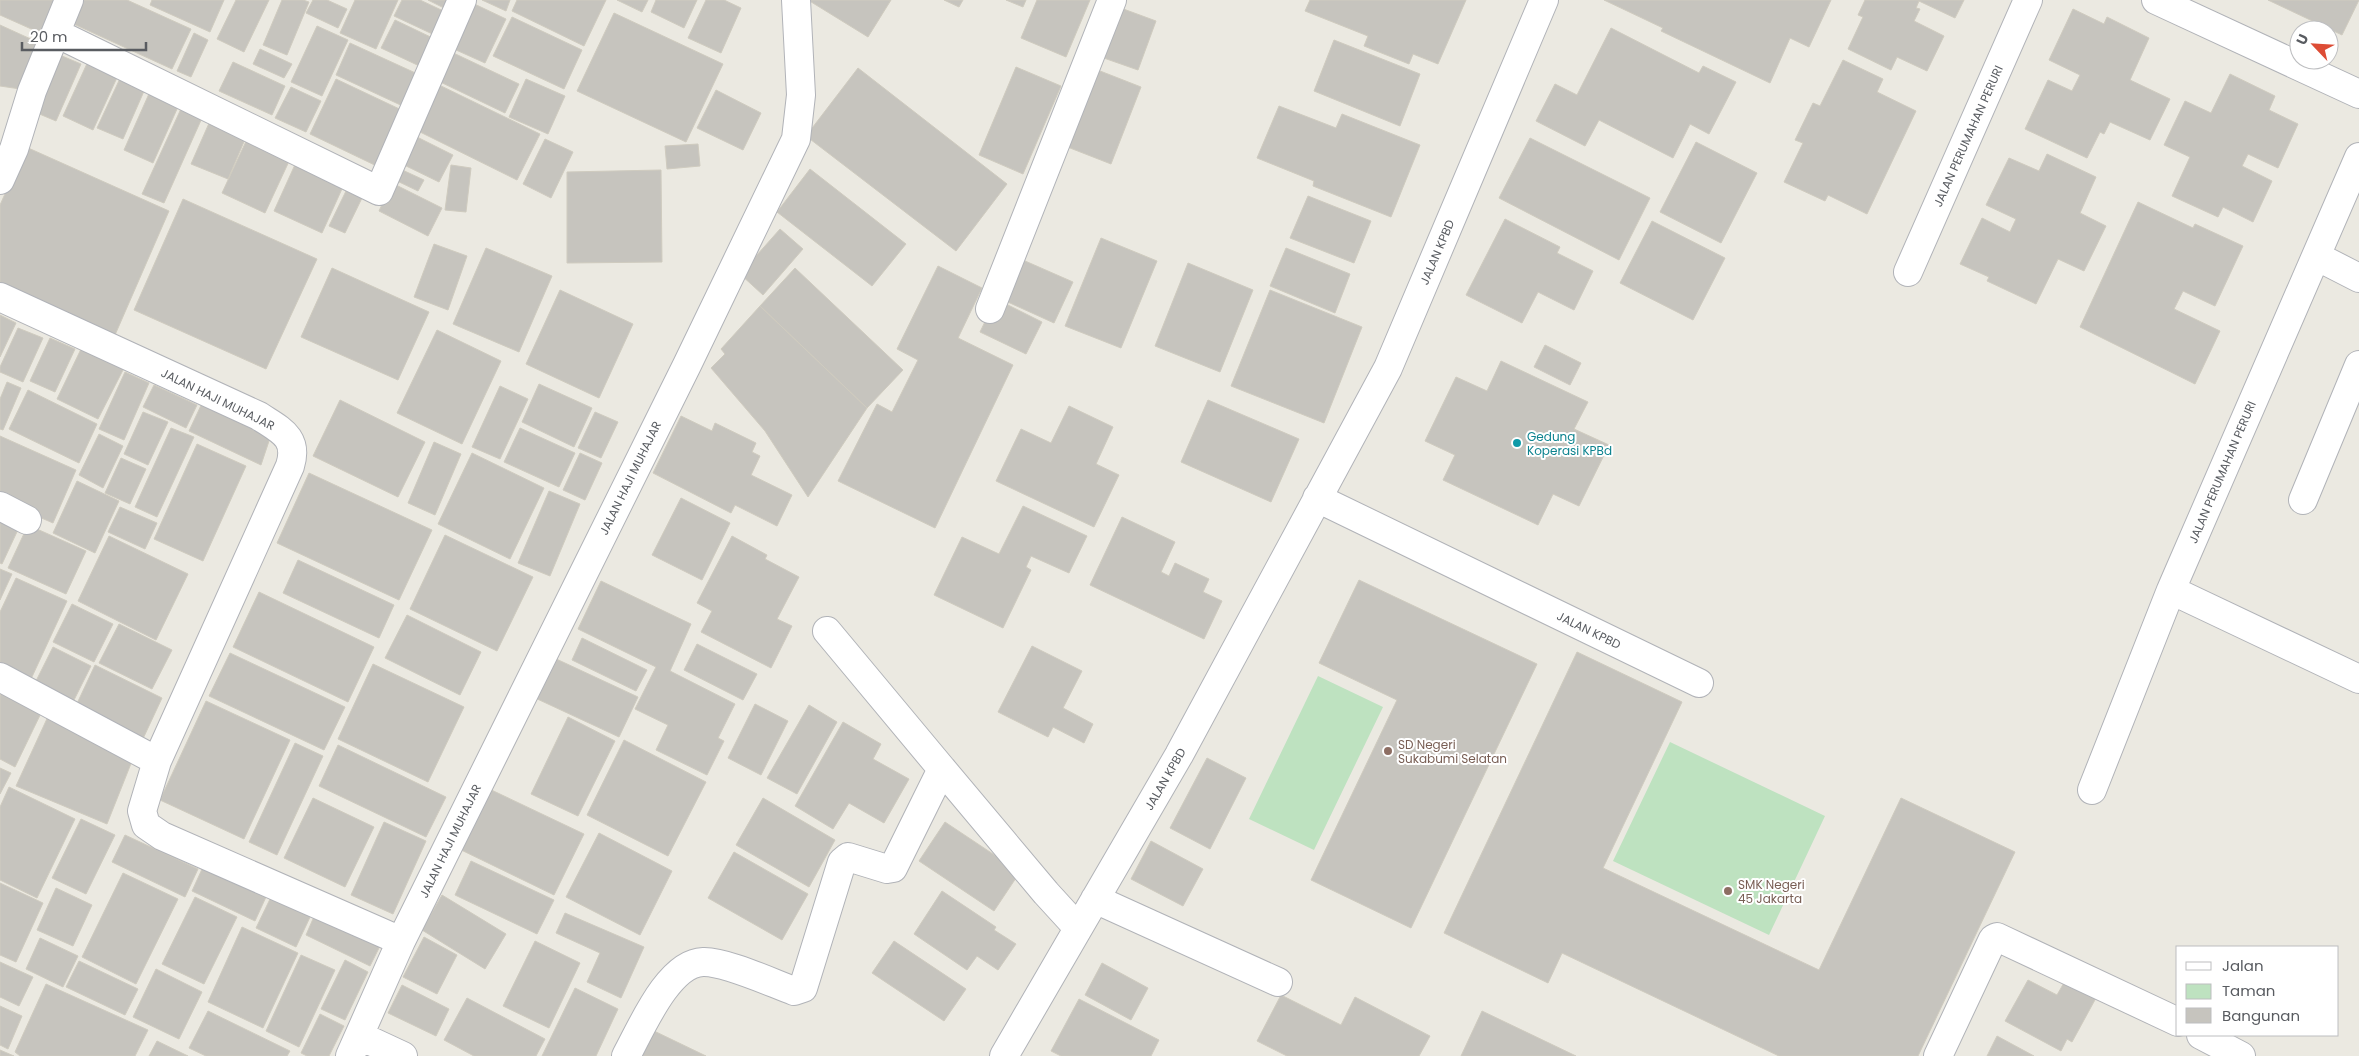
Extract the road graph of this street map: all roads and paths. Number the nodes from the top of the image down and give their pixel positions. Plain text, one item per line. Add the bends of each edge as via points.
1 (69, 0) edge
2 (462, 0) edge
3 (796, 0) edge
4 (1112, 0) edge
5 (1544, 0) edge
6 (2028, 0) edge
7 (2156, 0) edge
8 (56, 33) junction
9 (2359, 94) edge
10 (2359, 158) edge
11 (0, 180) edge
12 (2316, 256) junction
13 (1908, 272) dead end
14 (2359, 278) edge
15 (0, 297) edge
16 (990, 309) dead end
17 (2359, 365) edge
18 (1317, 498) junction
19 (2303, 500) dead end
20 (0, 506) edge
21 (27, 520) dead end
22 (2171, 590) junction
23 (827, 630) dead end
24 (0, 677) edge
25 (2359, 679) edge
26 (1699, 683) dead end
27 (157, 761) junction
28 (942, 769) junction
29 (2092, 790) dead end
30 (1097, 896) junction
31 (1078, 928) junction
32 (401, 941) junction
33 (1278, 982) dead end
34 (2176, 1021) edge
35 (2203, 1036) edge
36 (355, 1046) edge
37 (404, 1056) edge
38 (626, 1056) edge
39 (1004, 1056) edge
40 (1938, 1056) edge
41 (2241, 1056) edge

1 - 8 street
2 - 8 street via 379,191
3 - 32 street, JALAN HAJI MUHAJAR via 801,95 796,139
4 - 16 street
5 - 18 street, JALAN KPBD via 1388,368
6 - 13 street, JALAN PERUMAHAN PERURI
7 - 9 street
8 - 11 street
10 - 12 street, JALAN PERUMAHAN PERURI
12 - 14 street
12 - 22 street, JALAN PERUMAHAN PERURI
15 - 27 street, JALAN HAJI MUHAJAR via 259,416 279,429 293,446 290,466
17 - 19 street
18 - 26 street, JALAN KPBD
18 - 30 street, JALAN KPBD
20 - 21 street
22 - 25 street
22 - 29 street, JALAN PERUMAHAN PERURI
23 - 28 street
24 - 27 street
27 - 32 street, JALAN HAJI MUHAJAR via 142,810 146,825 162,836
28 - 31 street
28 - 38 street via 893,868 848,857 842,862 803,988 794,991 726,966 703,962 681,970 663,990
30 - 31 street, JALAN KPBD
30 - 33 street
31 - 39 street, JALAN KPBD
32 - 36 street, JALAN HAJI MUHAJAR
34 - 40 street via 1997,937 1993,939
35 - 41 street
36 - 37 street

